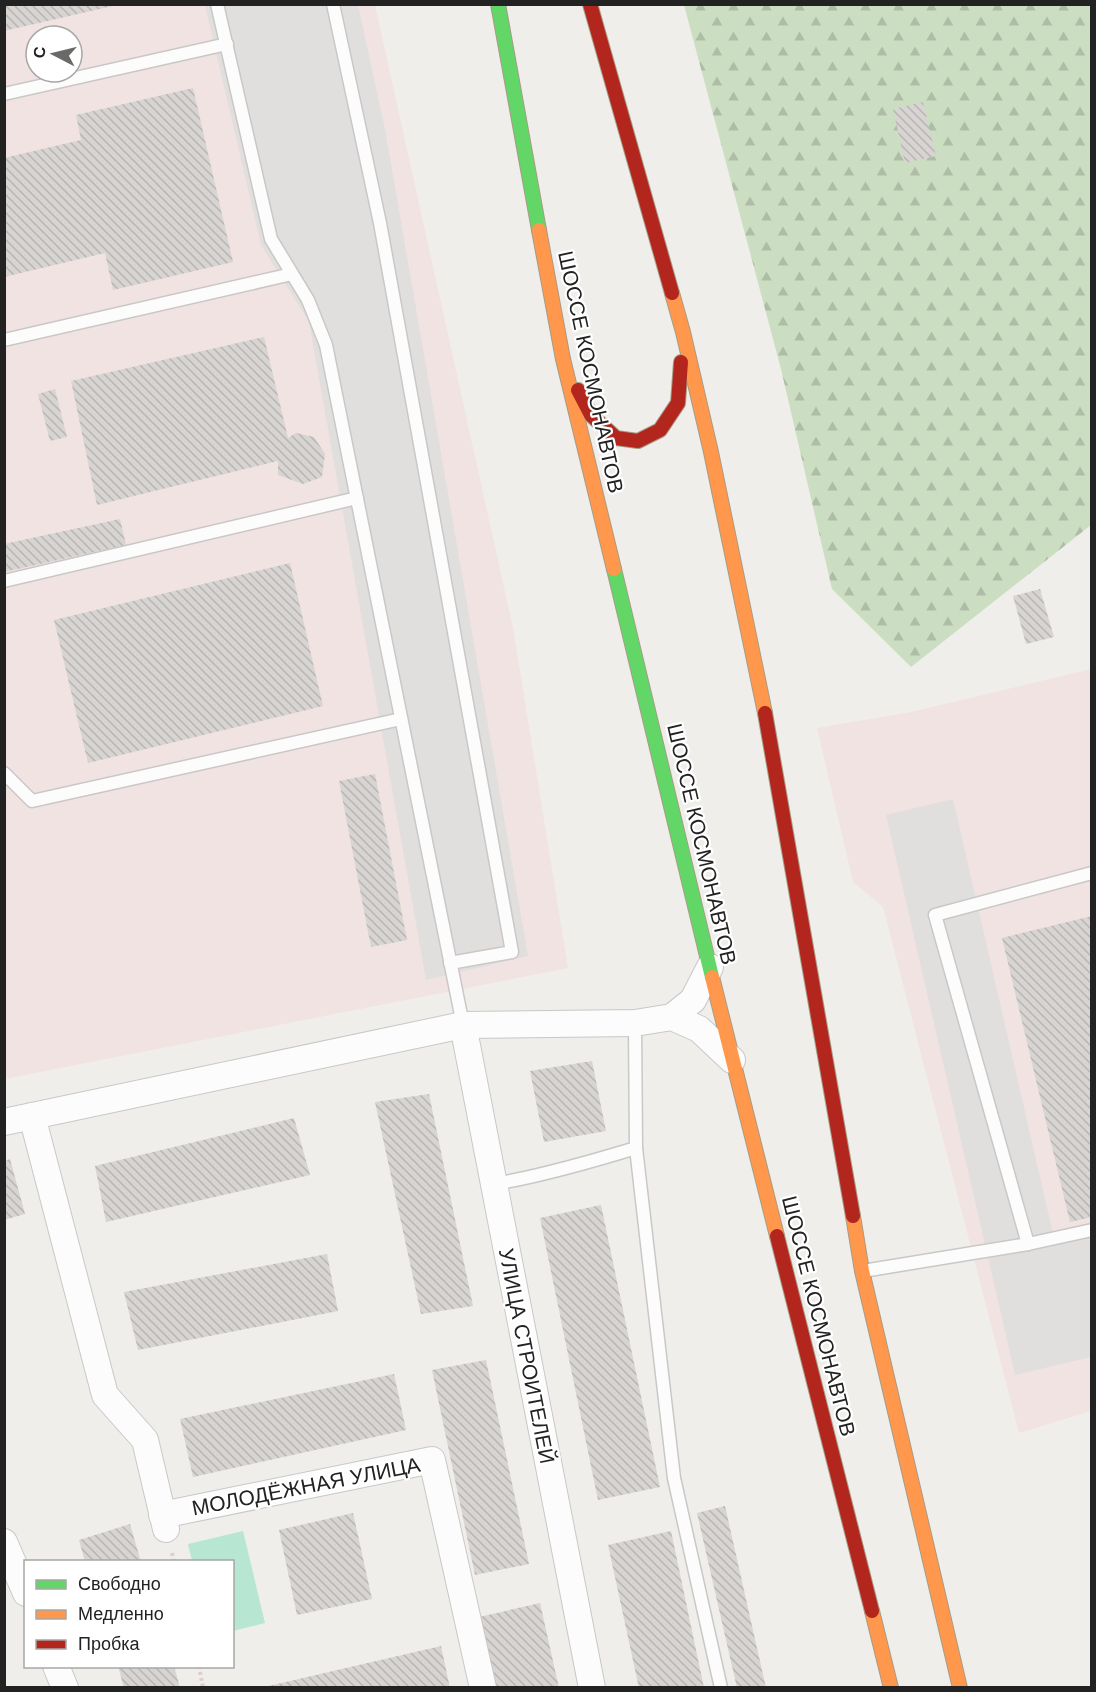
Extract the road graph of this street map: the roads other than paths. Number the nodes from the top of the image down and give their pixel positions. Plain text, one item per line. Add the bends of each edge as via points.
1 (217, 4) edge
2 (333, 4) edge
3 (498, 4) edge
4 (590, 4) edge
5 (226, 44) junction
6 (4, 94) edge
7 (292, 274) junction
8 (683, 332) junction
9 (4, 340) edge
10 (563, 359) junction
11 (357, 498) junction
12 (4, 581) edge
13 (401, 719) junction
14 (4, 773) edge
15 (1092, 873) edge
16 (450, 963) junction
17 (710, 967) junction
18 (672, 1017) junction
19 (635, 1023) junction
20 (463, 1025) junction
21 (732, 1060) junction
22 (32, 1116) junction
23 (4, 1122) edge
24 (636, 1148) junction
25 (494, 1184) junction
26 (1092, 1230) edge
27 (1028, 1244) junction
28 (862, 1271) junction
29 (4, 1542) edge
30 (24, 1588) edge
31 (57, 1668) edge
32 (65, 1688) edge
33 (483, 1688) edge
34 (592, 1688) edge
35 (722, 1688) edge
36 (891, 1688) edge
37 (960, 1688) edge

1 - 5 lane
2 - 16 lane via 380,223 512,952
3 - 10 main road, ШОССЕ КОСМОНАВТОВ
4 - 8 main road
5 - 6 lane
5 - 7 lane via 271,239
7 - 9 lane
7 - 11 lane via 308,300 326,345
8 - 10 main road via 678,403 660,430 638,441 616,438 591,415
8 - 28 main road via 754,655
10 - 17 main road, ШОССЕ КОСМОНАВТОВ
11 - 12 lane
11 - 13 lane
13 - 14 lane via 32,801
13 - 16 lane
15 - 27 lane via 935,915
16 - 20 lane
17 - 18 street via 693,1000
17 - 21 main road, ШОССЕ КОСМОНАВТОВ
18 - 19 street
18 - 21 street via 699,1029
19 - 20 street
19 - 24 lane
20 - 22 street
20 - 25 street, УЛИЦА СТРОИТЕЛЕЙ
21 - 36 main road, ШОССЕ КОСМОНАВТОВ
22 - 23 street
22 - 33 street, МОЛОДЁЖНАЯ УЛИЦА via 105,1395 145,1440 164,1522 432,1460
24 - 25 lane
24 - 35 lane via 674,1478
25 - 34 street, УЛИЦА СТРОИТЕЛЕЙ
26 - 27 lane
27 - 28 lane
28 - 37 main road
29 - 30 street
31 - 32 street

